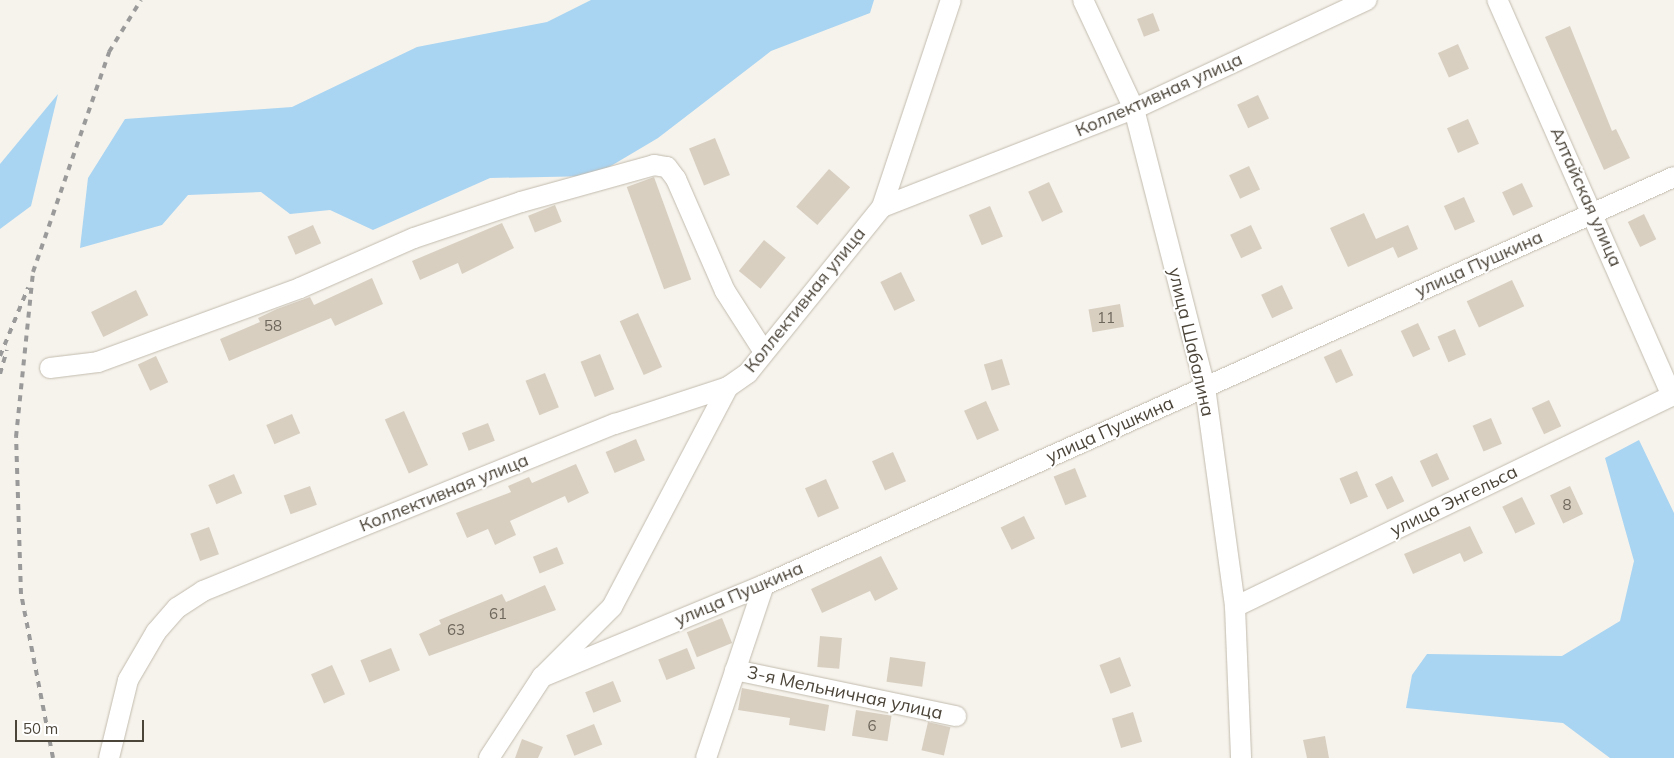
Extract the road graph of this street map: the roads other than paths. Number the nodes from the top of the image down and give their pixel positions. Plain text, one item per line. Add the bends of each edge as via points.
1 (951, 0) edge
2 (1083, 0) edge
3 (1367, 0) edge
4 (1496, 0) edge
5 (1134, 110) junction
6 (1674, 177) edge
7 (882, 206) junction
8 (1594, 212) junction
9 (764, 352) junction
10 (50, 368) dead end
11 (728, 387) junction
12 (1205, 387) junction
13 (1672, 396) joint
14 (764, 585) junction
15 (1235, 607) junction
16 (735, 670) junction
17 (542, 677) junction
18 (956, 716) dead end
19 (109, 758) edge
20 (489, 758) edge
21 (706, 758) edge
22 (1241, 758) edge

1 - 7 street
2 - 5 street, улица Шабалина
3 - 5 street, Коллективная улица
4 - 8 street, Алтайская улица
5 - 7 street, Коллективная улица
5 - 12 street, улица Шабалина
6 - 8 street, улица Пушкина
7 - 9 street, Коллективная улица
8 - 12 street, улица Пушкина
8 - 13 street, Алтайская улица
9 - 10 street via 725,291 676,179 667,167 654,165 521,202 414,238 300,288 98,362
9 - 11 street, Коллективная улица via 748,372
11 - 17 street via 612,607
11 - 19 street, Коллективная улица via 615,424 203,591 177,608 156,632 128,680
12 - 14 street, улица Пушкина
12 - 15 street, улица Шабалина
13 - 15 street, улица Энгельса
14 - 16 street
14 - 17 street, улица Пушкина
15 - 22 street, улица Шабалина
16 - 18 street, 3-я Мельничная улица
16 - 21 street
17 - 20 street

